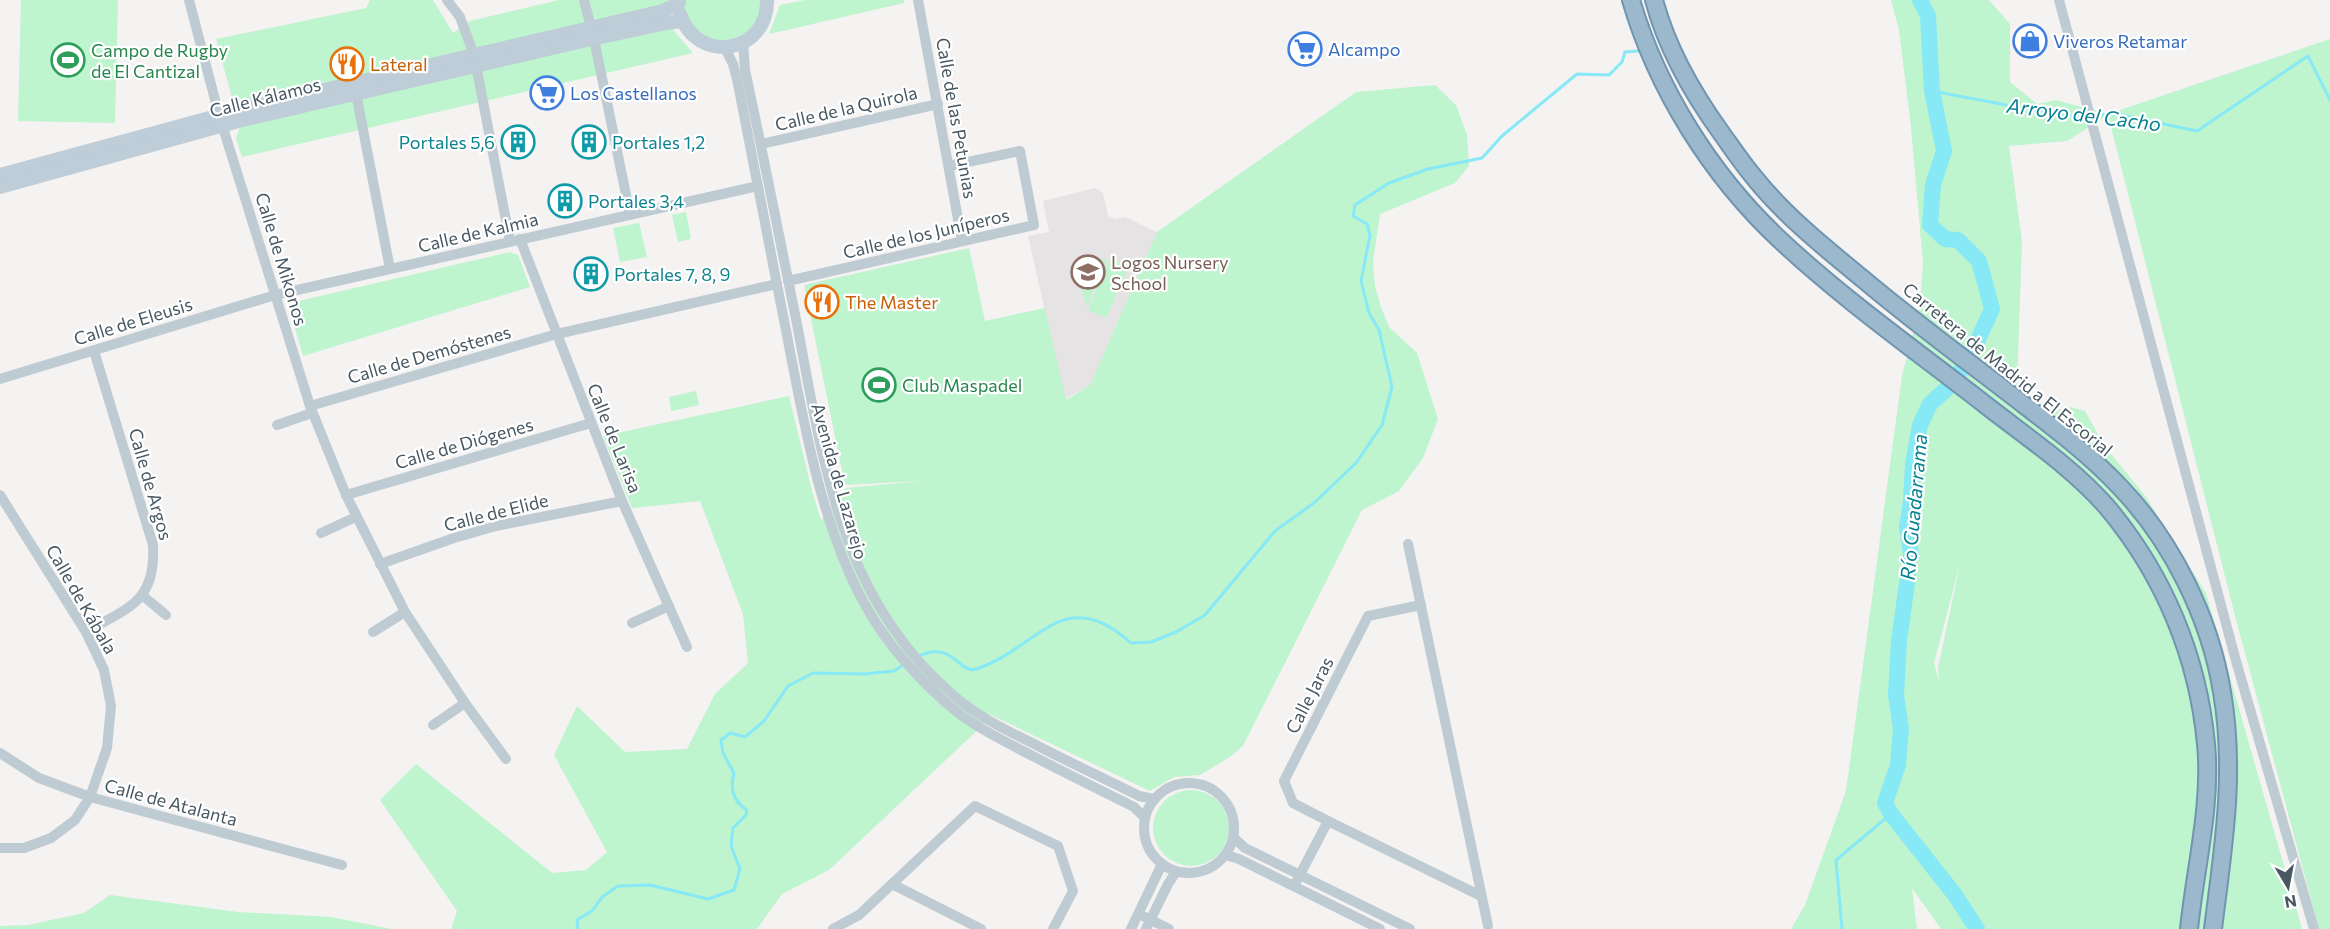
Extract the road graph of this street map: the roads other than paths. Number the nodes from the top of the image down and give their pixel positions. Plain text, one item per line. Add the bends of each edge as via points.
1 (189, 0) edge
2 (447, 0) edge
3 (584, 0) edge
4 (918, 0) edge
5 (1631, 0) edge
6 (1654, 0) edge
7 (2059, 0) edge
8 (768, 1) edge
9 (679, 2) edge
10 (682, 21) junction
11 (593, 33) junction
12 (743, 43) junction
13 (724, 48) junction
14 (475, 61) junction
15 (355, 88) junction
16 (938, 104) junction
17 (221, 120) junction
18 (761, 144) junction
19 (949, 166) junction
20 (0, 175) edge
21 (758, 186) junction
22 (0, 187) edge
23 (630, 214) junction
24 (515, 240) junction
25 (962, 241) junction
26 (390, 269) junction
27 (783, 283) junction
28 (275, 296) junction
29 (557, 334) junction
30 (94, 351) junction
31 (0, 378) edge
32 (311, 410) junction
33 (591, 423) junction
34 (276, 425) dead end
35 (0, 495) edge
36 (346, 495) junction
37 (622, 501) junction
38 (356, 517) junction
39 (321, 533) dead end
40 (1408, 544) dead end
41 (380, 564) junction
42 (142, 595) junction
43 (1421, 605) junction
44 (669, 606) junction
45 (405, 612) junction
46 (166, 615) dead end
47 (632, 624) dead end
48 (86, 632) junction
49 (373, 632) dead end
50 (687, 647) dead end
51 (465, 703) junction
52 (433, 724) dead end
53 (983, 724) junction
54 (0, 753) edge
55 (506, 759) dead end
56 (90, 797) junction
57 (1154, 799) junction
58 (1145, 818) junction
59 (1328, 821) junction
60 (1234, 838) junction
61 (0, 848) edge
62 (1226, 855) junction
63 (1162, 864) junction
64 (342, 865) dead end
65 (1176, 872) junction
66 (1300, 874) junction
67 (892, 884) junction
68 (1294, 886) junction
69 (1482, 896) junction
70 (1139, 914) junction
71 (1149, 924) edge
72 (1488, 926) dead end
73 (832, 929) edge
74 (981, 929) edge
75 (1053, 929) edge
76 (1131, 929) edge
77 (1169, 929) edge
78 (1380, 929) edge
79 (1410, 929) edge
80 (2189, 929) edge
81 (2213, 929) edge
82 (2314, 929) edge

1 - 17 street, Calle de Mikonos
2 - 14 street, Calle de Larisa via 460,17
3 - 11 street
4 - 16 street, Calle de las Petunias
5 - 80 highway via 1669,94 1733,190 1779,238 1850,298 2071,472 2105,505 2151,568 2187,646 2206,745 2207,774
6 - 81 highway, Carretera de Madrid a El Escorial via 1687,81 1754,178 1794,220 1864,280 2087,454 2122,489 2171,557 2210,639 2228,743 2226,826
7 - 82 street via 2230,638
8 - 12 main road via 764,21
9 - 10 main road
9 - 11 main road, Calle Kálamos via 663,11
10 - 11 main road, Calle Kálamos
10 - 13 main road via 704,43
11 - 14 main road, Calle Kálamos
11 - 23 street
12 - 13 main road
12 - 18 street, Avenida de Lazarejo
13 - 21 street, Avenida de Lazarejo via 733,64
14 - 15 main road, Calle Kálamos
14 - 24 street, Calle de Larisa
15 - 17 main road, Calle Kálamos
15 - 26 street
16 - 18 street, Calle de la Quirola
16 - 19 street, Calle de las Petunias
17 - 20 main road, Calle Kálamos
17 - 22 main road, Calle Kálamos
17 - 28 street, Calle de Mikonos
18 - 27 street, Avenida de Lazarejo
19 - 25 street, Calle de las Petunias
19 - 25 street, Calle de los Juníperos via 1020,151 1034,225
21 - 23 street, Calle de Kalmia
21 - 27 street, Avenida de Lazarejo
23 - 24 street, Calle de Kalmia
24 - 26 street, Calle de Kalmia
24 - 29 street, Calle de Larisa
25 - 27 street, Calle de los Juníperos
26 - 28 street, Calle de Kalmia
27 - 29 street, Calle de los Juníperos
27 - 53 street, Avenida de Lazarejo via 802,410 849,573 864,604 896,651 946,703
28 - 30 street, Calle de Eleusis
28 - 32 street, Calle de Mikonos
29 - 32 street, Calle de Demóstenes
29 - 33 street, Calle de Larisa
30 - 31 street, Calle de Eleusis
30 - 42 street, Calle de Argos via 153,545 154,568
32 - 34 street
32 - 36 street, Calle de Mikonos
33 - 36 street, Calle de Diógenes
33 - 37 street, Calle de Larisa
35 - 48 street, Calle de Kábala
36 - 38 street, Calle de Mikonos
37 - 41 street, Calle de Elide via 496,526
37 - 44 street, Calle de Larisa
38 - 39 street
38 - 41 street, Calle de Mikonos
40 - 43 street
41 - 45 street, Calle de Mikonos
42 - 46 street
42 - 48 street, Calle de Argos
43 - 59 street, Calle Jaras via 1368,616 1284,781 1293,803
43 - 69 street
44 - 47 street
44 - 50 street, Calle de Larisa
45 - 49 street
45 - 51 street, Calle de Mikonos
48 - 56 street, Calle de Kábala via 104,669 111,706 107,748
51 - 52 street
51 - 55 street, Calle de Mikonos
53 - 57 street, Avenida de Lazarejo via 1139,796
53 - 58 street, Avenida de Lazarejo via 1134,807
54 - 56 street, Calle de Atalanta via 39,778
56 - 61 street, Calle de Kábala via 75,820 51,838 24,848
56 - 64 street, Calle de Atalanta
57 - 58 street
57 - 60 street via 1180,784 1209,787 1233,814
58 - 63 street via 1149,849
59 - 66 street
59 - 69 street, Calle Jaras
60 - 62 street
60 - 66 street via 1245,848
62 - 65 street via 1198,873
62 - 68 street
63 - 65 street
63 - 70 street
65 - 71 street
66 - 68 street
66 - 79 street
67 - 73 street via 859,915
67 - 74 street
67 - 75 street via 975,806 1058,846 1073,891
68 - 78 street
69 - 72 street
70 - 71 street
70 - 76 street
71 - 77 street

